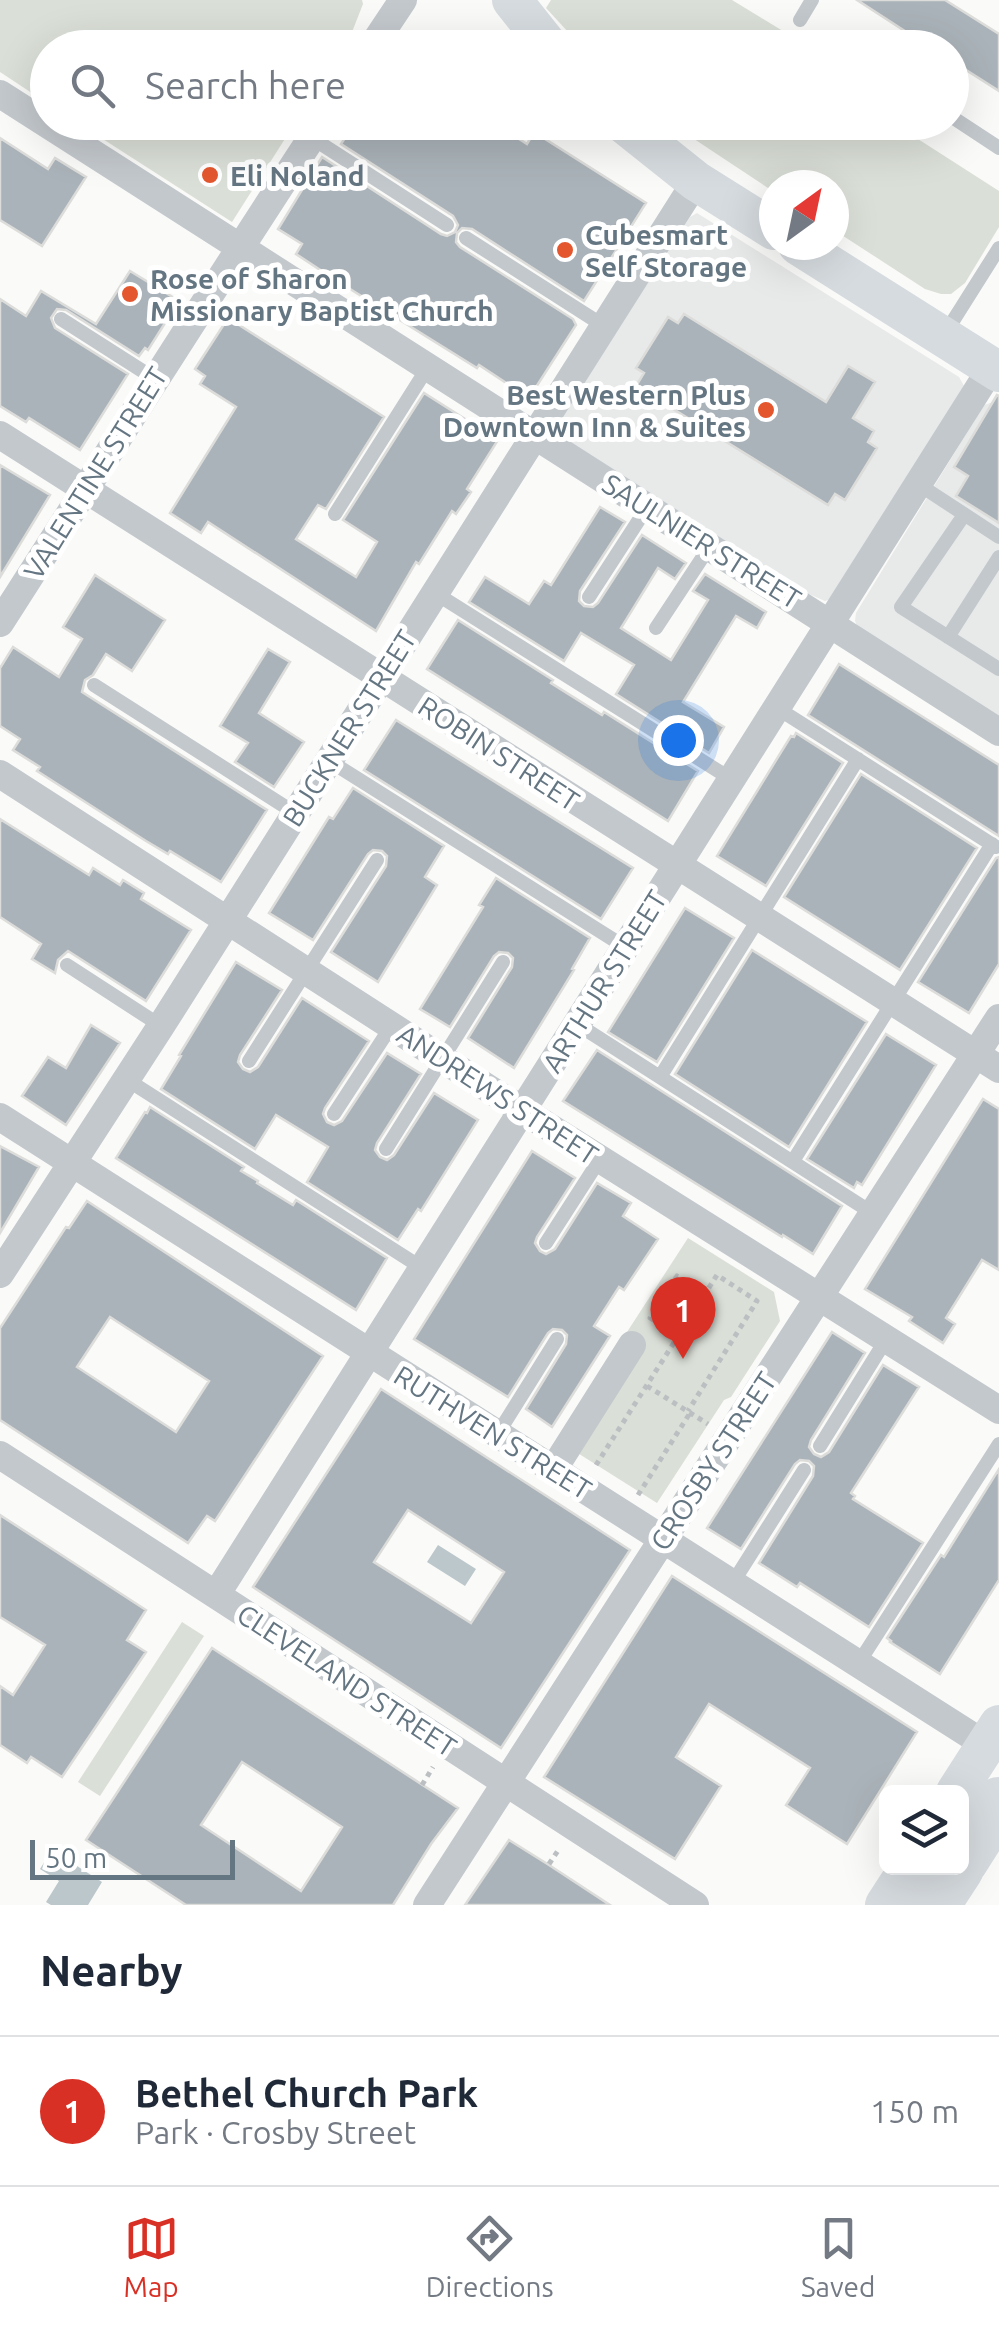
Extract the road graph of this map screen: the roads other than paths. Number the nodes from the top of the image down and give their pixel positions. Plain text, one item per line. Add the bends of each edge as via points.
1 (402, 0) edge
2 (512, 0) edge
3 (812, 0) edge
4 (800, 20) dead end
5 (383, 30) edge
6 (536, 30) edge
7 (0, 94) edge
8 (30, 113) edge
9 (969, 128) edge
10 (72, 140) edge
11 (310, 140) edge
12 (331, 140) edge
13 (645, 140) edge
14 (999, 148) edge
15 (696, 181) junction
16 (759, 221) edge
17 (448, 225) dead end
18 (466, 238) dead end
19 (240, 247) junction
20 (999, 248) edge
21 (822, 260) edge
22 (61, 318) dead end
23 (604, 326) junction
24 (943, 337) junction
25 (428, 367) junction
26 (996, 370) edge
27 (155, 379) junction
28 (534, 435) junction
29 (0, 436) edge
30 (918, 484) junction
31 (87, 490) junction
32 (648, 506) junction
33 (335, 514) dead end
34 (964, 515) junction
35 (999, 538) edge
36 (710, 546) junction
37 (999, 557) edge
38 (8, 592) edge
39 (434, 592) junction
40 (589, 598) dead end
41 (0, 623) edge
42 (831, 623) junction
43 (656, 628) dead end
44 (948, 637) junction
45 (999, 669) edge
46 (381, 677) junction
47 (94, 685) dead end
48 (777, 708) junction
49 (999, 732) edge
50 (328, 760) junction
51 (858, 760) junction
52 (0, 774) edge
53 (732, 780) junction
54 (295, 813) junction
55 (995, 847) edge
56 (376, 860) dead end
57 (677, 866) junction
58 (759, 918) junction
59 (226, 921) junction
60 (626, 947) junction
61 (504, 962) dead end
62 (68, 965) dead end
63 (306, 971) junction
64 (893, 1002) junction
65 (999, 1018) edge
66 (577, 1024) junction
67 (392, 1025) junction
68 (161, 1026) junction
69 (444, 1058) junction
70 (250, 1061) dead end
71 (987, 1061) edge
72 (660, 1077) junction
73 (126, 1079) junction
74 (522, 1110) junction
75 (334, 1114) dead end
76 (0, 1117) edge
77 (386, 1148) dead end
78 (600, 1158) junction
79 (793, 1162) junction
80 (72, 1163) junction
81 (874, 1214) junction
82 (546, 1243) dead end
83 (422, 1268) junction
84 (0, 1274) edge
85 (820, 1297) junction
86 (887, 1338) junction
87 (558, 1339) dead end
88 (632, 1344) dead end
89 (369, 1353) junction
90 (999, 1410) edge
91 (497, 1435) junction
92 (999, 1444) edge
93 (820, 1446) dead end
94 (0, 1455) edge
95 (553, 1470) junction
96 (804, 1470) dead end
97 (662, 1540) junction
98 (732, 1584) junction
99 (216, 1595) junction
100 (858, 1664) junction
101 (993, 1735) edge
102 (504, 1782) junction
103 (961, 1785) edge
104 (999, 1802) edge
105 (969, 1850) edge
106 (904, 1875) edge
107 (953, 1875) edge
108 (427, 1905) edge
109 (695, 1905) edge
110 (885, 1905) edge
111 (934, 1905) edge

1 - 5 street
2 - 6 main road
3 - 4 lane
7 - 8 street, SAULNIER STREET
9 - 14 lane
10 - 19 street, SAULNIER STREET
11 - 19 street, VALENTINE STREET
12 - 17 lane
13 - 15 main road
15 - 16 main road
15 - 23 street, BUCKNER STREET
18 - 23 lane
19 - 25 street, SAULNIER STREET
19 - 27 street, VALENTINE STREET
20 - 24 lane
21 - 24 main road
22 - 27 lane
23 - 28 street, BUCKNER STREET
24 - 26 main road
25 - 28 street, SAULNIER STREET
25 - 33 lane
26 - 30 street, ARTHUR STREET
27 - 31 street, VALENTINE STREET
28 - 32 street, SAULNIER STREET
28 - 39 street, BUCKNER STREET
29 - 31 street, ROBIN STREET
30 - 34 lane
30 - 42 street, ARTHUR STREET
31 - 38 street, VALENTINE STREET
31 - 46 street, ROBIN STREET
32 - 36 street, SAULNIER STREET
32 - 40 lane
34 - 35 lane
34 - 44 lane via 901,607
36 - 42 street, SAULNIER STREET
36 - 43 lane
37 - 44 lane
38 - 41 street, VALENTINE STREET
39 - 46 street, BUCKNER STREET
39 - 53 lane
42 - 48 street, ARTHUR STREET
42 - 49 street, SAULNIER STREET
44 - 45 lane
46 - 50 street, BUCKNER STREET
46 - 57 street, ROBIN STREET
47 - 54 lane
48 - 51 lane
48 - 53 street, ARTHUR STREET
50 - 54 street, BUCKNER STREET
50 - 60 lane
51 - 55 lane
51 - 58 lane
52 - 59 street, ANDREWS STREET
53 - 57 street, ARTHUR STREET
54 - 59 street, BUCKNER STREET
55 - 64 lane
56 - 63 lane
57 - 58 street, ROBIN STREET
57 - 60 street, ARTHUR STREET
58 - 64 street, ROBIN STREET
58 - 72 lane
59 - 63 street, ANDREWS STREET
59 - 68 street, BUCKNER STREET
60 - 66 street, ARTHUR STREET
61 - 69 lane
62 - 68 lane
63 - 67 street, ANDREWS STREET
63 - 70 lane
64 - 71 street, ROBIN STREET
64 - 79 lane
65 - 71 street, CROSBY STREET
66 - 72 lane
66 - 74 street, ARTHUR STREET
67 - 69 street, ANDREWS STREET
67 - 75 lane
68 - 73 street, BUCKNER STREET
69 - 74 street, ANDREWS STREET
69 - 77 lane
71 - 81 street, CROSBY STREET
72 - 79 lane
73 - 80 street, BUCKNER STREET
73 - 83 lane
74 - 78 street, ANDREWS STREET
74 - 83 street, ARTHUR STREET
76 - 80 street, RUTHVEN STREET
78 - 82 lane
78 - 85 street, ANDREWS STREET
79 - 81 lane
80 - 84 street, BUCKNER STREET
80 - 89 street, RUTHVEN STREET
81 - 85 street, CROSBY STREET
83 - 89 street, ARTHUR STREET
85 - 86 street, ANDREWS STREET
85 - 97 street, CROSBY STREET
86 - 90 street, ANDREWS STREET
86 - 93 lane
87 - 91 lane
88 - 95 street
89 - 91 street, RUTHVEN STREET
89 - 99 street, ARTHUR STREET
91 - 95 street, RUTHVEN STREET
92 - 100 lane
94 - 99 street, CLEVELAND STREET
95 - 97 street, RUTHVEN STREET
96 - 98 lane
97 - 98 street, RUTHVEN STREET
97 - 102 street, CROSBY STREET
98 - 100 street, RUTHVEN STREET
99 - 102 street, CLEVELAND STREET
100 - 101 street, RUTHVEN STREET
101 - 103 main road
102 - 108 street, CROSBY STREET
102 - 109 street, CLEVELAND STREET
104 - 105 highway
106 - 110 main road
107 - 111 highway

